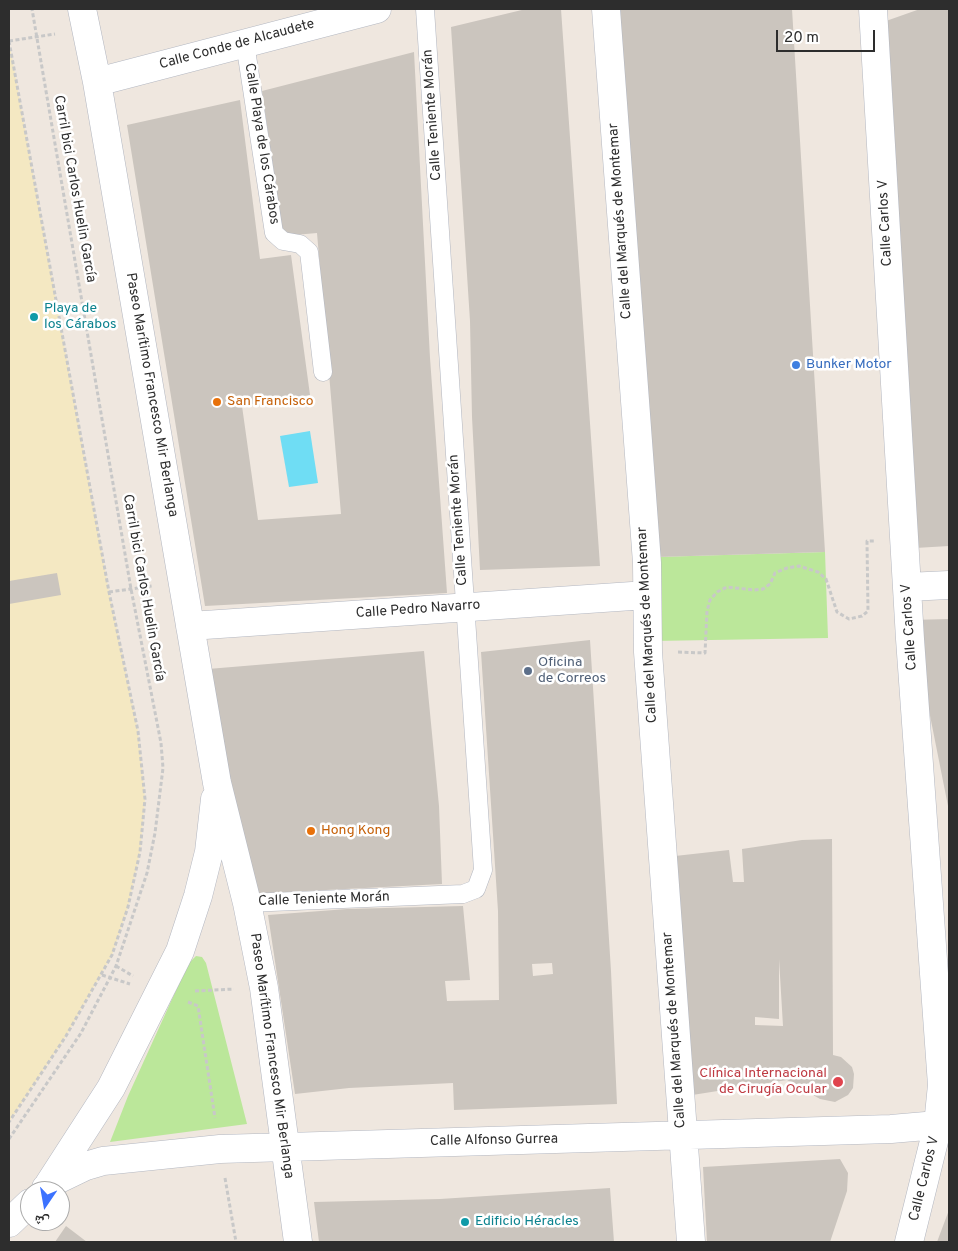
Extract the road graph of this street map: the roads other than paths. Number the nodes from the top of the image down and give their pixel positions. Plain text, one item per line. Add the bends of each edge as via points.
1 (377, 9) edge
2 (425, 9) edge
3 (606, 9) edge
4 (873, 9) edge
5 (84, 20) edge
6 (245, 43) junction
7 (97, 82) junction
8 (323, 372) dead end
9 (949, 585) edge
10 (907, 588) junction
11 (647, 595) junction
12 (465, 607) junction
13 (190, 626) junction
14 (217, 782) junction
15 (247, 903) junction
16 (944, 1124) edge
17 (683, 1136) junction
18 (296, 1146) junction
19 (49, 1181) edge
20 (61, 1181) edge
21 (20, 1213) edge
22 (9, 1223) edge
23 (298, 1242) edge
24 (691, 1242) edge
25 (909, 1242) edge

1 - 6 street, Calle Conde de Alcaudete
2 - 12 lane, Calle Teniente Morán
3 - 11 street, Calle del Marqués de Montemar
4 - 10 street, Calle Carlos V
5 - 7 street, Paseo Marítimo Francesco Mir Berlanga
6 - 7 street, Calle Conde de Alcaudete
6 - 8 lane, Calle Playa de los Cárabos via 274,233 283,241 300,244 309,252
7 - 13 street, Paseo Marítimo Francesco Mir Berlanga
9 - 10 street
10 - 16 street, Calle Carlos V
11 - 12 street, Calle Pedro Navarro
11 - 17 street, Calle del Marqués de Montemar via 648,652
12 - 13 street, Calle Pedro Navarro
12 - 15 lane, Calle Teniente Morán via 483,870 476,889 463,894
13 - 14 street, Paseo Marítimo Francesco Mir Berlanga
14 - 15 street, Paseo Marítimo Francesco Mir Berlanga
14 - 19 street, Paseo Marítimo Francesco Mir Berlanga via 209,852 180,952 107,1095
15 - 18 street, Paseo Marítimo Francesco Mir Berlanga
16 - 17 street, Calle Alfonso Gurrea via 891,1129
16 - 25 street, Calle Carlos V
17 - 18 street, Calle Alfonso Gurrea
17 - 24 street, Calle del Marqués de Montemar
18 - 20 street, Calle Alfonso Gurrea via 220,1149 103,1161 80,1169
18 - 23 street, Paseo Marítimo Francesco Mir Berlanga
21 - 22 street, Paseo Marítimo Francesco Mir Berlanga

